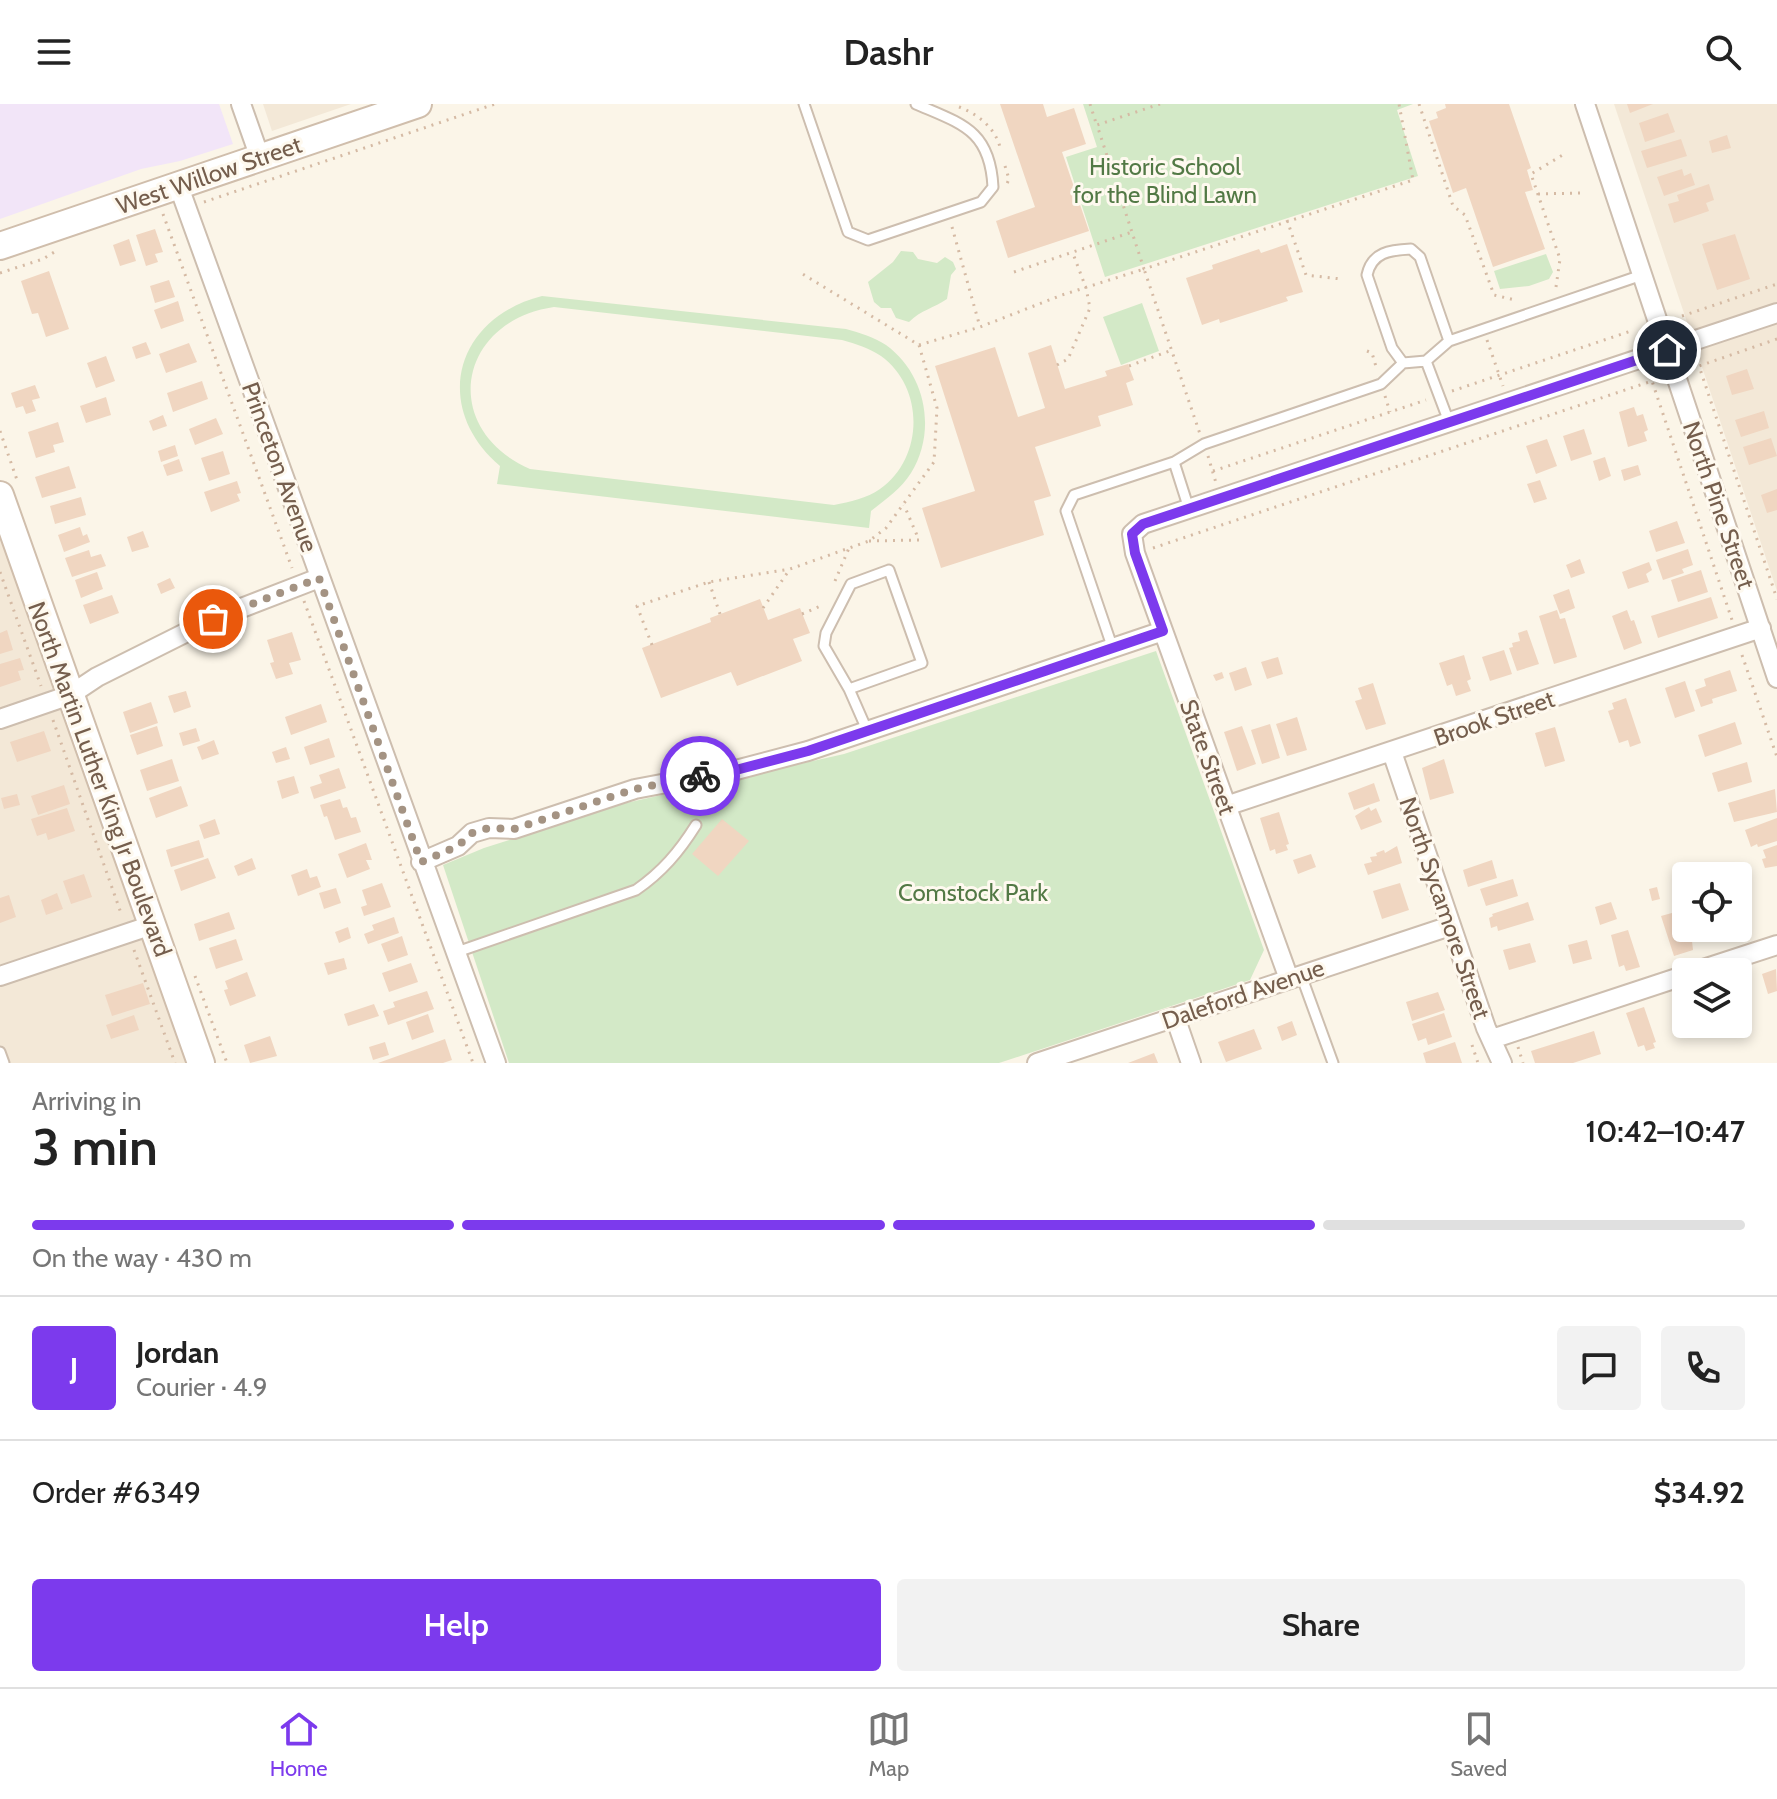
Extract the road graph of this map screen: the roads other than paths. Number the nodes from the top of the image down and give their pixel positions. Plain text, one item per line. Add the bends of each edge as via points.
1 (241, 104) edge
2 (418, 104) edge
3 (804, 104) edge
4 (916, 104) edge
5 (1585, 104) edge
6 (260, 158) junction
7 (179, 187) junction
8 (0, 246) edge
9 (1642, 275) junction
10 (1777, 313) edge
11 (1449, 341) junction
12 (1667, 350) junction
13 (1426, 361) junction
14 (1403, 363) junction
15 (1449, 422) junction
16 (1174, 462) junction
17 (1, 502) edge
18 (1189, 509) junction
19 (319, 578) junction
20 (1761, 628) junction
21 (1163, 631) junction
22 (1113, 649) junction
23 (1777, 678) edge
24 (849, 689) junction
25 (58, 699) junction
26 (0, 719) edge
27 (867, 730) junction
28 (1392, 752) junction
29 (1226, 806) junction
30 (696, 825) dead end
31 (421, 862) junction
32 (1450, 926) junction
33 (140, 929) junction
34 (1777, 945) edge
35 (454, 953) junction
36 (1737, 958) edge
37 (0, 976) edge
38 (1295, 977) junction
39 (1672, 980) edge
40 (1175, 1017) junction
41 (1492, 1039) junction
42 (0, 1052) edge
43 (4, 1063) edge
44 (201, 1063) edge
45 (496, 1063) edge
46 (1037, 1063) edge
47 (1191, 1063) edge
48 (1333, 1063) edge
49 (1502, 1063) edge

1 - 6 street
2 - 6 street, West Willow Street
3 - 4 lane via 848,232 868,240 981,202 993,187 983,145 968,126
5 - 9 street, North Pine Street
6 - 7 street, West Willow Street
7 - 8 street, West Willow Street
7 - 19 street, Princeton Avenue
9 - 11 lane
9 - 12 street, North Pine Street
10 - 12 street
11 - 13 lane
11 - 14 lane via 1420,257 1411,249 1376,256 1367,275 1392,348
12 - 15 street
12 - 20 street, North Pine Street
13 - 14 lane
13 - 15 lane
14 - 16 lane via 1381,384 1204,444
15 - 18 street
16 - 18 lane
16 - 22 lane via 1074,495 1066,511
17 - 25 street, North Martin Luther King Jr Boulevard
18 - 21 street, State Street via 1143,524 1132,534
19 - 25 street via 213,619
19 - 31 street, Princeton Avenue
20 - 23 street, North Pine Street
20 - 28 street, Brook Street
21 - 22 street
21 - 29 street, State Street
22 - 27 street
24 - 24 lane via 922,663 889,570 851,584 826,633 824,646
24 - 27 lane
25 - 26 street
25 - 33 street, North Martin Luther King Jr Boulevard
27 - 31 street via 736,770 635,789 514,829 472,833 458,846
28 - 29 street, Brook Street
28 - 32 street, North Sycamore Street
29 - 38 street, State Street
30 - 35 lane via 677,855 636,890
31 - 35 street, Princeton Avenue
32 - 38 street, Daleford Avenue
32 - 41 street, North Sycamore Street
33 - 37 street
33 - 44 street, North Martin Luther King Jr Boulevard
34 - 36 street
35 - 45 street, Princeton Avenue
38 - 40 street, Daleford Avenue
38 - 48 lane
39 - 41 street
40 - 46 street, Daleford Avenue
40 - 47 street
41 - 49 street, North Sycamore Street
42 - 43 lane

